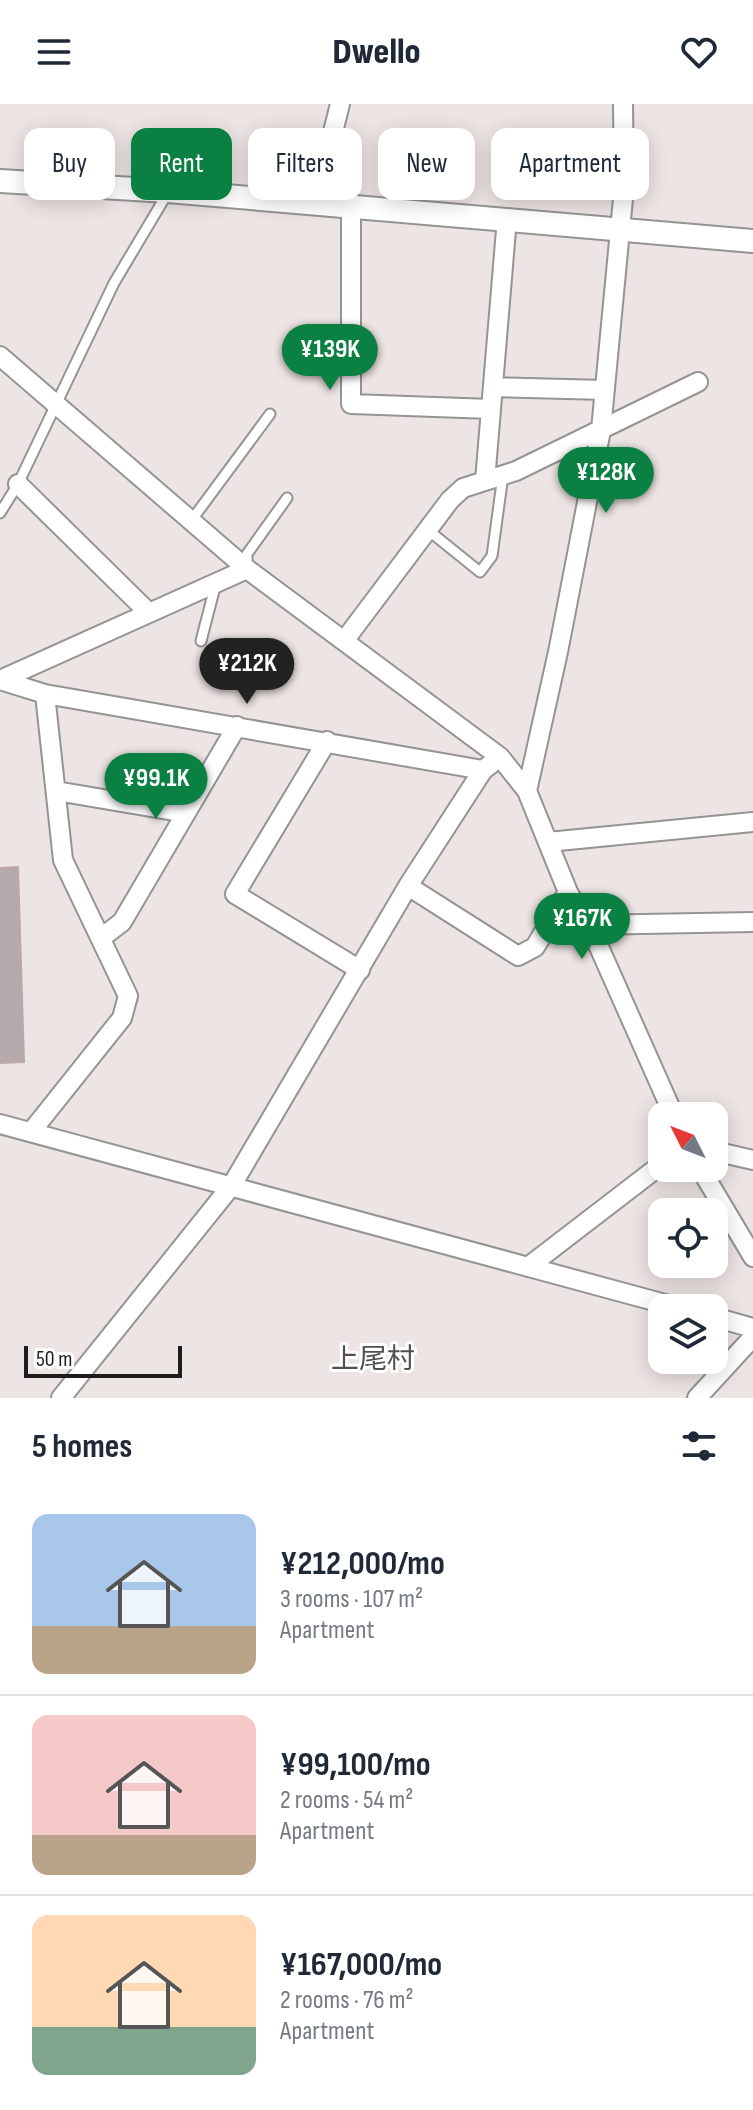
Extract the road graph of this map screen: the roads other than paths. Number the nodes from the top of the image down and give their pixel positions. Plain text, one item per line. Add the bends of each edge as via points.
1 (340, 104) edge
2 (623, 104) edge
3 (0, 181) edge
4 (131, 189) edge
5 (232, 197) edge
6 (163, 200) edge
7 (315, 204) junction
8 (351, 207) junction
9 (507, 218) junction
10 (619, 229) junction
11 (753, 241) edge
12 (0, 356) edge
13 (698, 382) dead end
14 (493, 387) junction
15 (605, 390) junction
16 (55, 404) junction
17 (491, 409) junction
18 (270, 414) dead end
19 (601, 430) junction
20 (503, 475) junction
21 (485, 481) junction
22 (18, 484) junction
23 (287, 498) dead end
24 (0, 513) edge
25 (191, 521) junction
26 (428, 530) junction
27 (247, 569) junction
28 (216, 583) junction
29 (149, 613) junction
30 (201, 641) dead end
31 (344, 641) junction
32 (0, 680) edge
33 (45, 694) junction
34 (237, 726) junction
35 (327, 741) junction
36 (500, 757) junction
37 (483, 770) junction
38 (56, 791) junction
39 (527, 791) junction
40 (186, 813) junction
41 (753, 822) edge
42 (548, 842) junction
43 (408, 886) junction
44 (568, 892) junction
45 (753, 922) edge
46 (587, 925) junction
47 (101, 938) junction
48 (360, 970) junction
49 (668, 1102) edge
50 (0, 1124) edge
51 (31, 1132) junction
52 (728, 1154) edge
53 (753, 1160) edge
54 (648, 1175) edge
55 (708, 1182) edge
56 (232, 1185) junction
57 (753, 1257) edge
58 (528, 1267) junction
59 (648, 1299) edge
60 (728, 1321) edge
61 (753, 1328) edge
62 (753, 1337) edge
63 (61, 1398) edge
64 (697, 1398) edge

1 - 7 street
2 - 10 street
3 - 4 street
5 - 7 street
6 - 16 lane via 114,283
7 - 8 street
8 - 9 street
8 - 17 street via 351,404
9 - 10 street
9 - 14 street
10 - 11 street
10 - 15 street
12 - 16 street
13 - 19 street
14 - 15 street
14 - 17 street
15 - 19 street
16 - 22 lane
16 - 25 street
17 - 21 street
18 - 25 lane
19 - 20 street
19 - 39 street
20 - 21 street
20 - 26 lane via 492,556 480,572
21 - 26 street via 463,488
22 - 24 lane
22 - 29 street
23 - 27 lane via 247,554
25 - 27 street
26 - 31 street
27 - 28 street
27 - 31 street
28 - 29 street
28 - 30 lane
29 - 32 street
31 - 36 street
32 - 33 street
33 - 34 street
33 - 38 street
34 - 35 street
34 - 40 street
35 - 37 street
35 - 48 street via 235,894
36 - 37 street
36 - 39 street
37 - 43 street
38 - 40 street
38 - 47 street via 63,860
39 - 42 street
40 - 47 street via 122,922
41 - 42 street
42 - 44 street
43 - 44 street via 518,956 535,947
43 - 48 street
44 - 46 street
45 - 46 street
46 - 49 street
47 - 51 street via 128,996 122,1018
48 - 56 street
50 - 51 street
51 - 56 street
52 - 53 street
54 - 58 street
55 - 57 street
56 - 58 street
56 - 63 street
58 - 59 street
60 - 61 street
62 - 64 street

